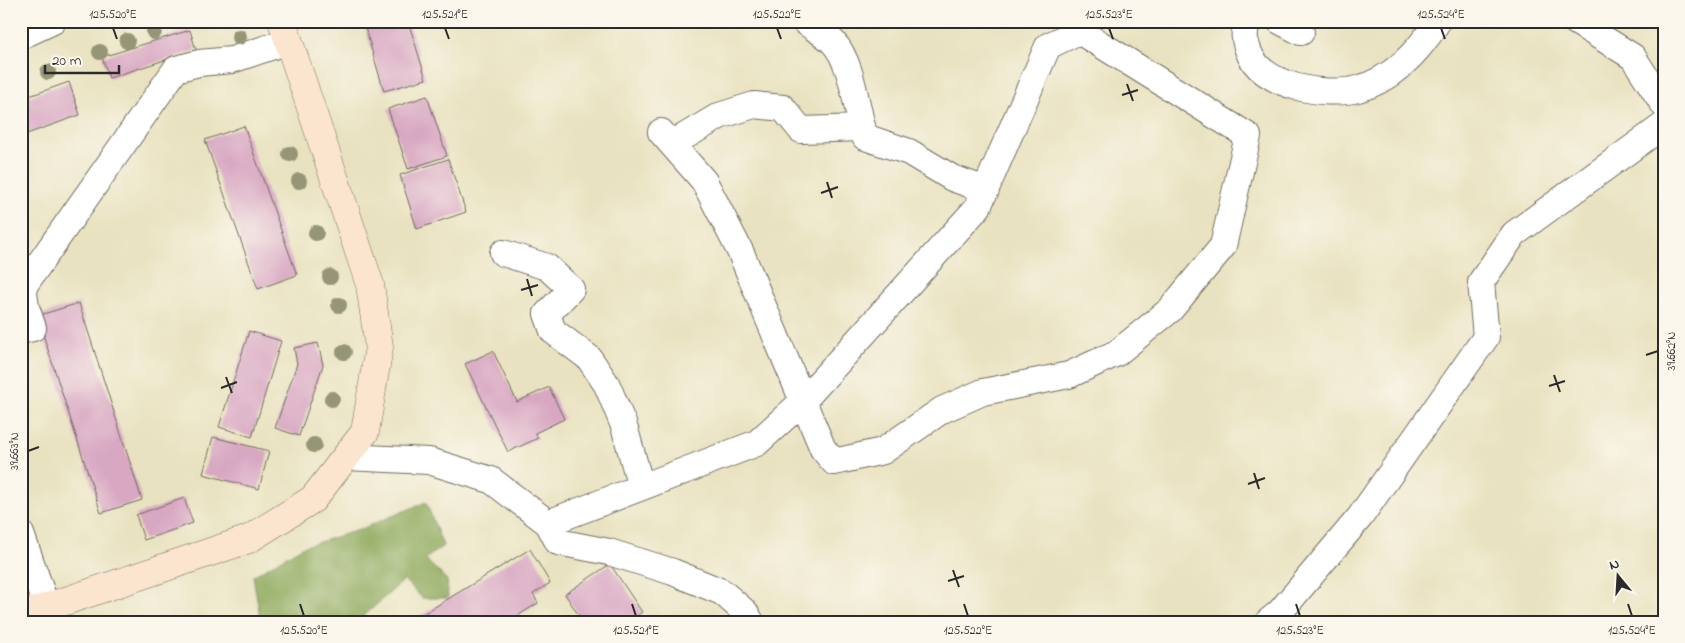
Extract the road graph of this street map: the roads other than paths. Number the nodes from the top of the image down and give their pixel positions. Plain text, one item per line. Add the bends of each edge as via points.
1 (53, 21) edge
2 (804, 21) edge
3 (1248, 21) edge
4 (1438, 21) edge
5 (1575, 21) edge
6 (285, 31) edge
7 (21, 36) edge
8 (1664, 105) edge
9 (1664, 124) edge
10 (862, 128) junction
11 (986, 190) junction
12 (502, 253) dead end
13 (21, 331) edge
14 (802, 402) junction
15 (346, 457) junction
16 (642, 487) junction
17 (548, 523) junction
18 (21, 534) edge
19 (47, 608) junction
20 (21, 616) edge
21 (752, 622) edge
22 (1268, 622) edge

1 - 7 street
2 - 10 street via 833,42 852,78
3 - 4 street via 1243,34 1250,57 1259,70 1307,89 1336,91 1358,89 1402,66 1425,42
5 - 8 street via 1633,57
6 - 13 street via 232,60 199,63 176,70 23,287 33,328
6 - 15 main road via 372,294 379,347 364,432
9 - 22 street via 1514,234 1481,282 1486,337 1360,518
10 - 11 street via 864,136 909,152 952,178
10 - 14 street via 801,130 783,108 754,105 667,138 704,180 741,253
11 - 14 street via 978,207
11 - 14 street via 1048,46 1079,31 1248,136 1223,246 1170,310 1117,353 1069,375 983,392 942,410 883,450 834,462 823,449
12 - 16 street via 548,267 571,289 547,314 553,331 589,358 606,385 624,426
14 - 16 street via 757,443
15 - 17 street via 429,461 491,480
15 - 19 main road via 314,499 249,540
16 - 17 street
17 - 21 street via 558,542 609,552 673,572 722,592
18 - 19 street
19 - 20 main road

